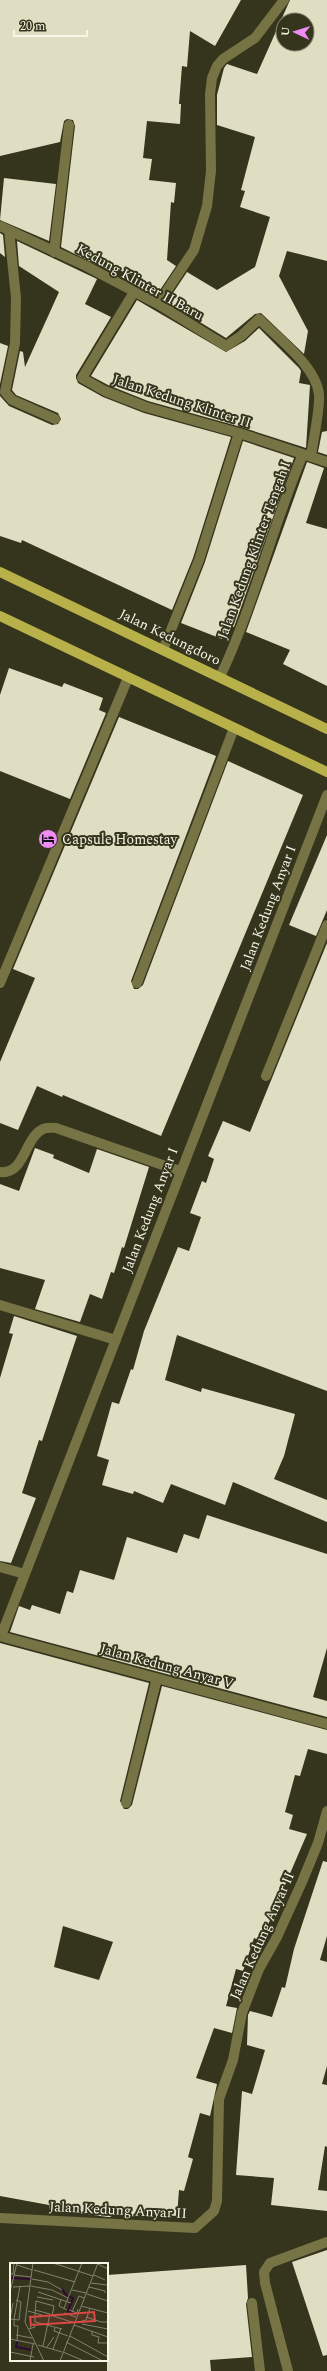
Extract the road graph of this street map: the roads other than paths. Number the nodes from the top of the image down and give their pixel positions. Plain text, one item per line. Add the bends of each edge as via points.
1 (284, 0) edge
2 (69, 125) dead end
3 (4, 228) edge
4 (54, 252) junction
5 (134, 292) junction
6 (158, 304) junction
7 (259, 319) joint
8 (55, 419) dead end
9 (239, 433) junction
10 (307, 455) junction
11 (327, 462) edge
12 (0, 572) edge
13 (0, 616) edge
14 (163, 650) junction
15 (220, 677) junction
16 (128, 678) junction
17 (234, 728) junction
18 (327, 728) edge
19 (327, 772) edge
20 (327, 795) edge
21 (327, 925) edge
22 (0, 983) edge
23 (137, 983) dead end
24 (266, 1076) dead end
25 (180, 1171) junction
26 (0, 1172) edge
27 (0, 1305) edge
28 (116, 1340) junction
29 (0, 1567) edge
30 (25, 1574) junction
31 (1, 1636) edge
32 (157, 1678) junction
33 (327, 1724) edge
34 (126, 1803) dead end
35 (327, 1811) edge
36 (0, 2218) edge
37 (327, 2242) edge
38 (252, 2303) dead end
39 (287, 2370) edge
40 (260, 2371) edge

1 - 6 street via 255,38 223,59 212,78 212,171 207,206 194,250
2 - 4 street
3 - 4 street, Kedung Klinter II Baru
3 - 8 street via 13,263 16,313 15,343 5,392 12,400
4 - 5 street, Kedung Klinter II Baru
5 - 6 street, Kedung Klinter II Baru
5 - 9 street, Jalan Kedung Klinter II via 82,378 105,391 146,406
6 - 7 street, Kedung Klinter II Baru via 226,346
7 - 10 street, Jalan Kedung Klinter Tengah I via 306,365 317,384 319,396
9 - 10 street, Jalan Kedung Klinter II
9 - 14 street via 199,560
10 - 11 street, Jalan Kedung Klinter II
10 - 15 street, Jalan Kedung Klinter Tengah I via 289,489 244,621
12 - 14 main road, Jalan Kedungdoro
13 - 16 main road
14 - 15 main road, Jalan Kedungdoro
15 - 18 main road, Jalan Kedungdoro
16 - 17 main road
16 - 22 street
17 - 19 main road
17 - 23 street
20 - 25 street, Jalan Kedung Anyar I
21 - 24 street
25 - 26 street via 56,1128 44,1128 32,1140 16,1168 6,1173
25 - 28 street, Jalan Kedung Anyar I
27 - 28 street
28 - 30 street, Jalan Kedung Anyar I
29 - 30 street
30 - 31 street, Jalan Kedung Anyar I
31 - 32 street, Jalan Kedung Anyar V
32 - 33 street, Jalan Kedung Anyar V
32 - 34 street
35 - 36 street, Jalan Kedung Anyar II via 318,1843 302,1882 277,1937 259,1968 242,2013 233,2060 219,2099 217,2201 214,2211 195,2228
37 - 39 street via 270,2263 264,2272
38 - 40 street

